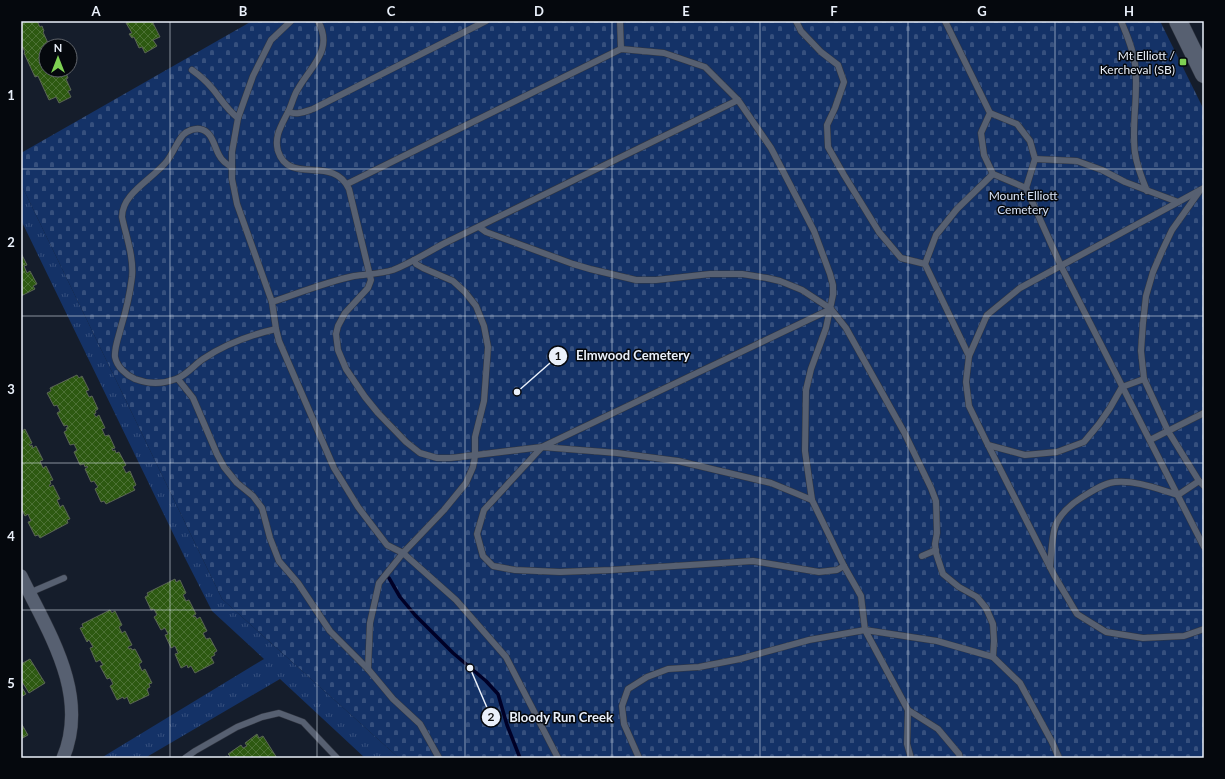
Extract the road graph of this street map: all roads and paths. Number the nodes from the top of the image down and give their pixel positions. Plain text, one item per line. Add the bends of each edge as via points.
1 (291, 21) edge
2 (318, 21) edge
3 (486, 21) edge
4 (620, 21) edge
5 (796, 21) edge
6 (945, 21) edge
7 (1121, 21) edge
8 (1178, 21) edge
9 (621, 48) junction
10 (192, 70) dead end
11 (1204, 74) edge
12 (738, 100) junction
13 (288, 112) junction
14 (990, 113) junction
15 (238, 118) junction
16 (1035, 159) junction
17 (232, 167) junction
18 (993, 174) junction
19 (347, 184) junction
20 (1026, 188) junction
21 (1202, 190) edge
22 (1148, 191) junction
23 (1178, 202) junction
24 (479, 227) junction
25 (414, 260) junction
26 (925, 264) junction
27 (1061, 266) junction
28 (369, 274) junction
29 (272, 302) junction
30 (831, 309) junction
31 (276, 329) junction
32 (969, 356) junction
33 (178, 379) junction
34 (1144, 379) junction
35 (1122, 387) junction
36 (1204, 413) edge
37 (1168, 431) junction
38 (1150, 440) junction
39 (988, 445) junction
40 (542, 447) junction
41 (475, 456) junction
42 (1202, 483) edge
43 (1178, 495) junction
44 (812, 500) junction
45 (1204, 547) edge
46 (936, 550) junction
47 (403, 553) junction
48 (922, 556) dead end
49 (844, 566) junction
50 (1050, 567) junction
51 (21, 576) edge
52 (64, 578) dead end
53 (29, 593) junction
54 (1204, 629) edge
55 (865, 630) junction
56 (993, 656) junction
57 (368, 669) junction
58 (908, 710) junction
59 (63, 758) edge
60 (185, 758) edge
61 (337, 758) edge
62 (440, 758) edge
63 (558, 758) edge
64 (639, 758) edge
65 (911, 758) edge
66 (960, 758) edge
67 (1059, 758) edge

1 - 15 lane via 268,45 253,76
2 - 13 lane via 323,31 323,48 313,69 297,90
3 - 13 lane via 313,109 301,114
4 - 9 lane
5 - 26 lane via 801,31 821,52 838,65 844,82 827,125 828,147 879,232 901,258
6 - 14 lane
7 - 22 lane via 1132,47 1135,64 1135,154
8 - 11 main road
9 - 12 lane via 664,52 705,67
9 - 19 lane
10 - 15 lane via 203,78 226,108
12 - 24 lane
12 - 30 lane via 772,148 814,231 832,280
13 - 19 lane via 276,140 283,161 298,169 332,172 339,175
14 - 16 lane via 1017,124 1030,141
14 - 18 lane via 981,133 984,155
15 - 17 lane
16 - 20 lane
16 - 22 lane via 1077,161
17 - 29 lane via 237,204
17 - 33 lane via 224,163 219,156 207,132 198,128 192,129 183,135 159,171 129,197 122,211 132,268 115,357 126,374 140,381 160,383
18 - 20 lane
18 - 26 lane via 957,208 936,234
19 - 28 lane
20 - 27 lane
21 - 23 lane
21 - 34 lane via 1172,230 1146,296 1141,351
22 - 23 lane
23 - 27 lane
24 - 25 lane
24 - 30 lane via 551,257 625,278 656,280 696,275 742,274 780,281 802,290
25 - 28 lane via 393,270
25 - 41 lane via 420,266 453,281 462,289 476,306 484,326 488,357 484,401 475,437
26 - 32 lane
27 - 32 lane via 1020,288 987,315
27 - 35 lane
28 - 29 lane via 341,280
28 - 41 lane via 371,280 368,288 345,313 336,334 338,350 346,369 378,414 420,452 437,458
29 - 31 lane
30 - 40 lane
30 - 44 lane via 806,390 806,456
30 - 46 lane via 846,328 904,432 931,488 936,501
31 - 33 lane via 225,346
31 - 47 lane via 334,468 358,507 387,545
32 - 39 lane via 966,382 969,406
33 - 57 lane via 193,398 224,467 262,508 270,538 280,561 330,631
34 - 35 lane
34 - 37 lane
35 - 38 lane
35 - 39 lane via 1099,424 1084,442 1056,452 1025,455
36 - 37 lane
37 - 38 lane
37 - 42 lane
38 - 43 lane
39 - 50 lane
40 - 41 lane
40 - 44 lane via 678,461 771,483
40 - 49 lane via 484,510 477,534 483,556 493,566 515,570 560,572 753,561 819,572 837,570
41 - 47 lane via 469,477 456,498
42 - 43 lane
43 - 45 lane
43 - 50 lane via 1133,483 1114,482 1094,490 1066,510 1055,527
44 - 49 lane
46 - 48 lane
46 - 56 lane via 943,574 977,597 986,608 993,624
47 - 57 lane via 379,583 370,623
47 - 63 lane via 456,600 506,658
49 - 55 lane via 861,596
50 - 54 lane via 1077,614 1106,632 1143,638 1184,636
51 - 53 street
52 - 53 lane
53 - 59 street via 67,674 72,708
55 - 56 lane via 937,641
55 - 58 lane
55 - 64 lane via 809,640 700,667 668,669 647,677 628,689 622,706 624,724
56 - 67 lane via 1020,683
57 - 62 lane via 393,699 420,724
58 - 65 lane via 907,744
58 - 66 lane via 938,729
60 - 61 lane via 237,727 279,713 303,722

